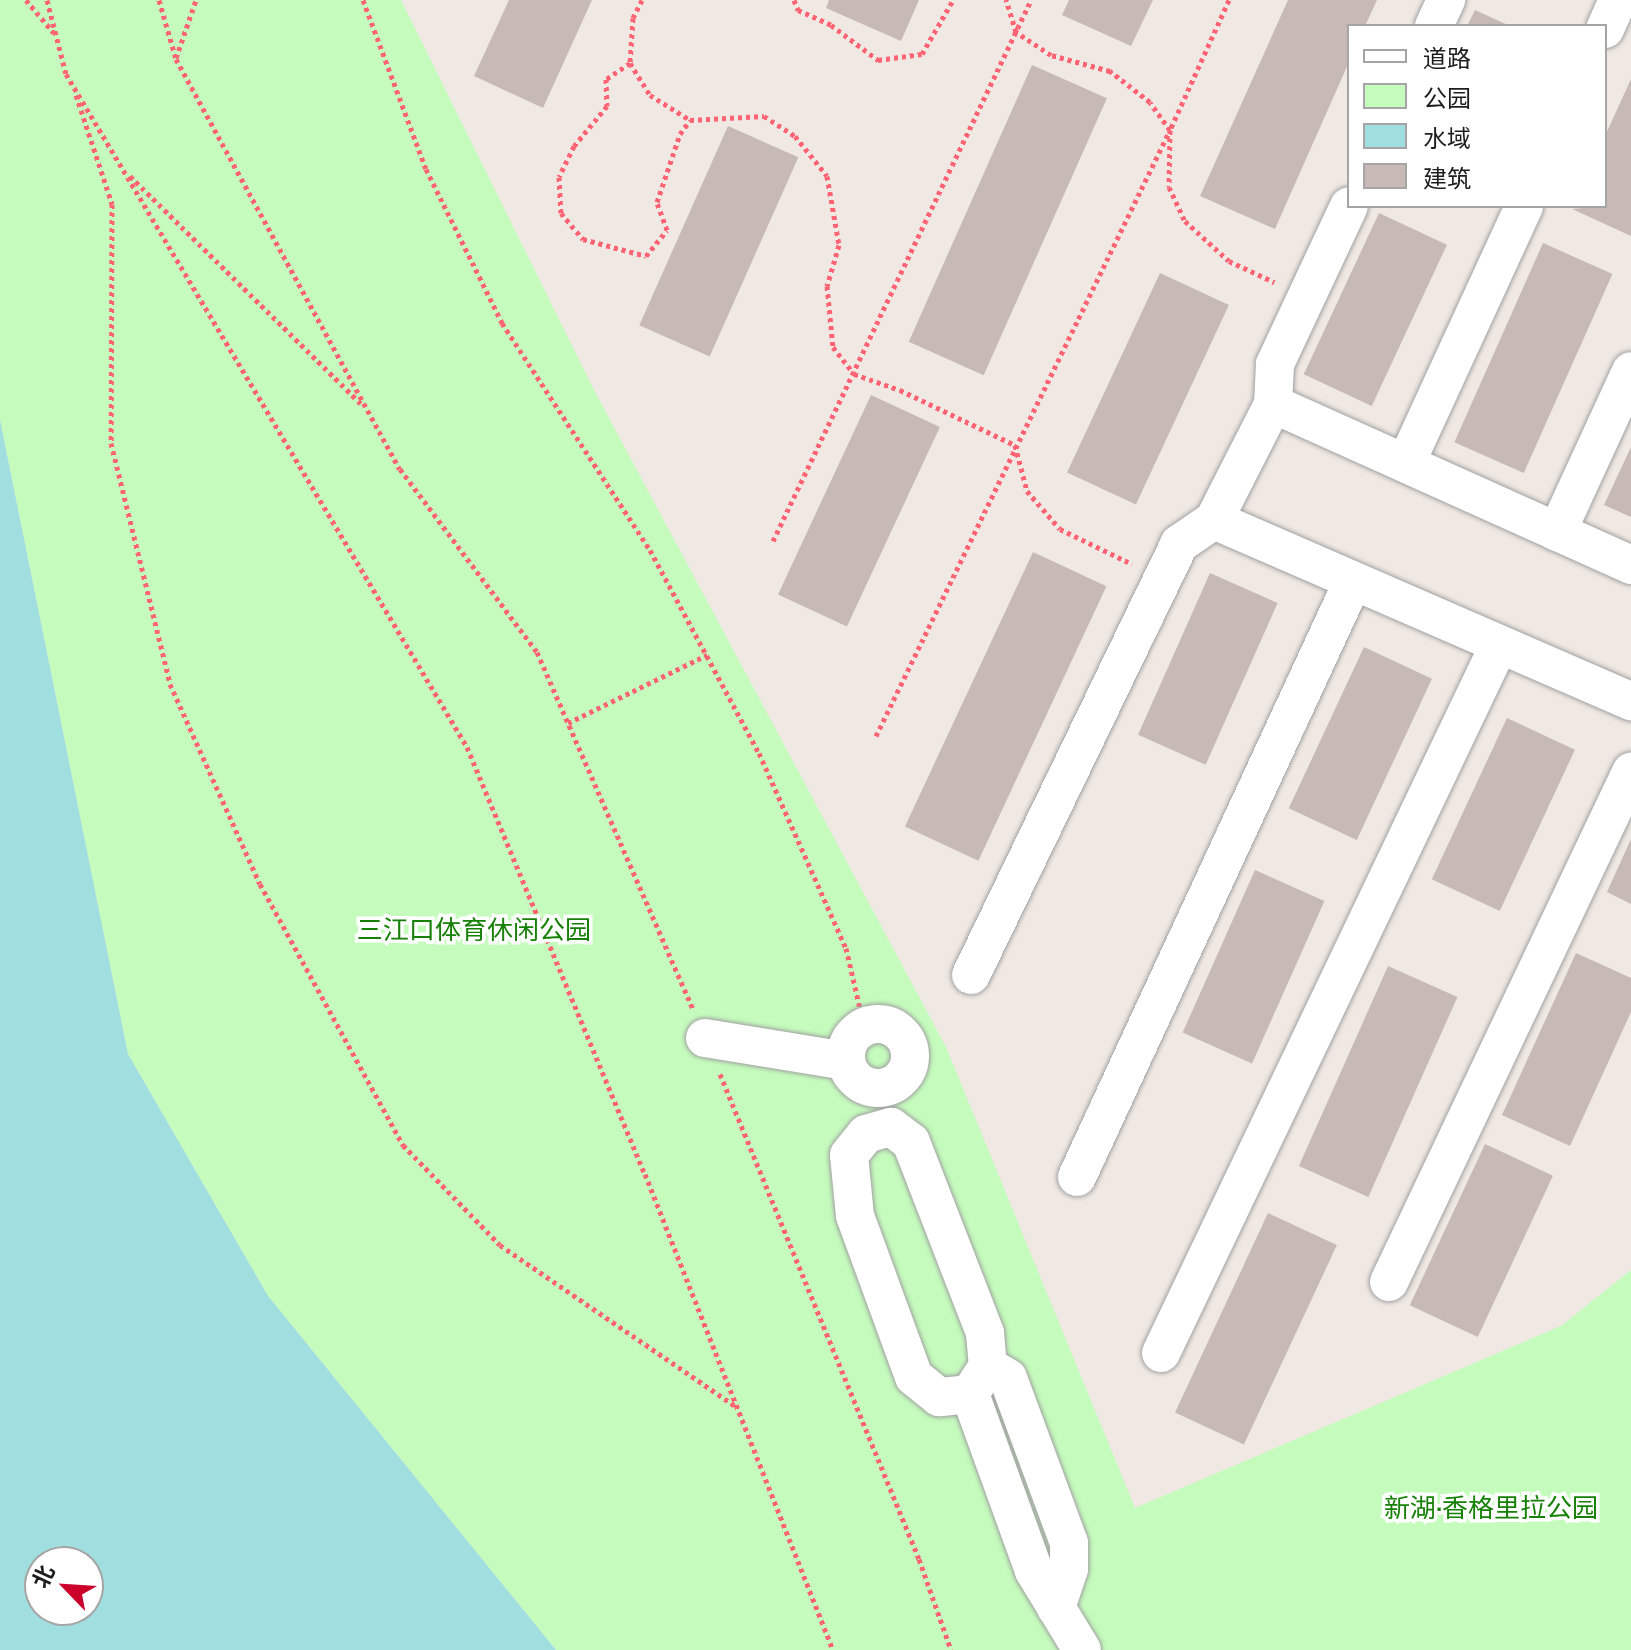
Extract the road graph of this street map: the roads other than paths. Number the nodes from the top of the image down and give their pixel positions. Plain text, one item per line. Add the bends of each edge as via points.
1 (1446, 0) edge
2 (1618, 0) edge
3 (1435, 24) edge
4 (1607, 25) edge
5 (1348, 208) edge
6 (1523, 208) edge
7 (1631, 371) edge
8 (1273, 404) junction
9 (1406, 463) junction
10 (1214, 520) junction
11 (1557, 532) junction
12 (1631, 565) edge
13 (1353, 581) junction
14 (1499, 645) junction
15 (1631, 701) edge
16 (1631, 772) edge
17 (971, 975) dead end
18 (705, 1038) road end
19 (846, 1061) junction
20 (877, 1088) junction
21 (891, 1127) junction
22 (1077, 1177) dead end
23 (1389, 1282) dead end
24 (1161, 1353) dead end
25 (979, 1380) junction
26 (1082, 1650) edge

1 - 3 street
2 - 4 street
5 - 8 street via 1275,364
6 - 9 street
7 - 11 street
8 - 9 street
8 - 10 street
9 - 11 street
10 - 13 street
10 - 17 street via 1179,544
11 - 12 street
13 - 14 street
13 - 22 street
14 - 15 street
14 - 24 street
16 - 23 street
18 - 19 street
19 - 20 street via 857,1080
19 - 20 street via 849,1041 864,1026 894,1027 911,1053 897,1082
20 - 21 street
21 - 25 street via 911,1142 985,1333
21 - 25 street via 866,1134 849,1155 855,1216 914,1377 939,1397
25 - 26 street via 1008,1378 1069,1543 1069,1569 1056,1608

